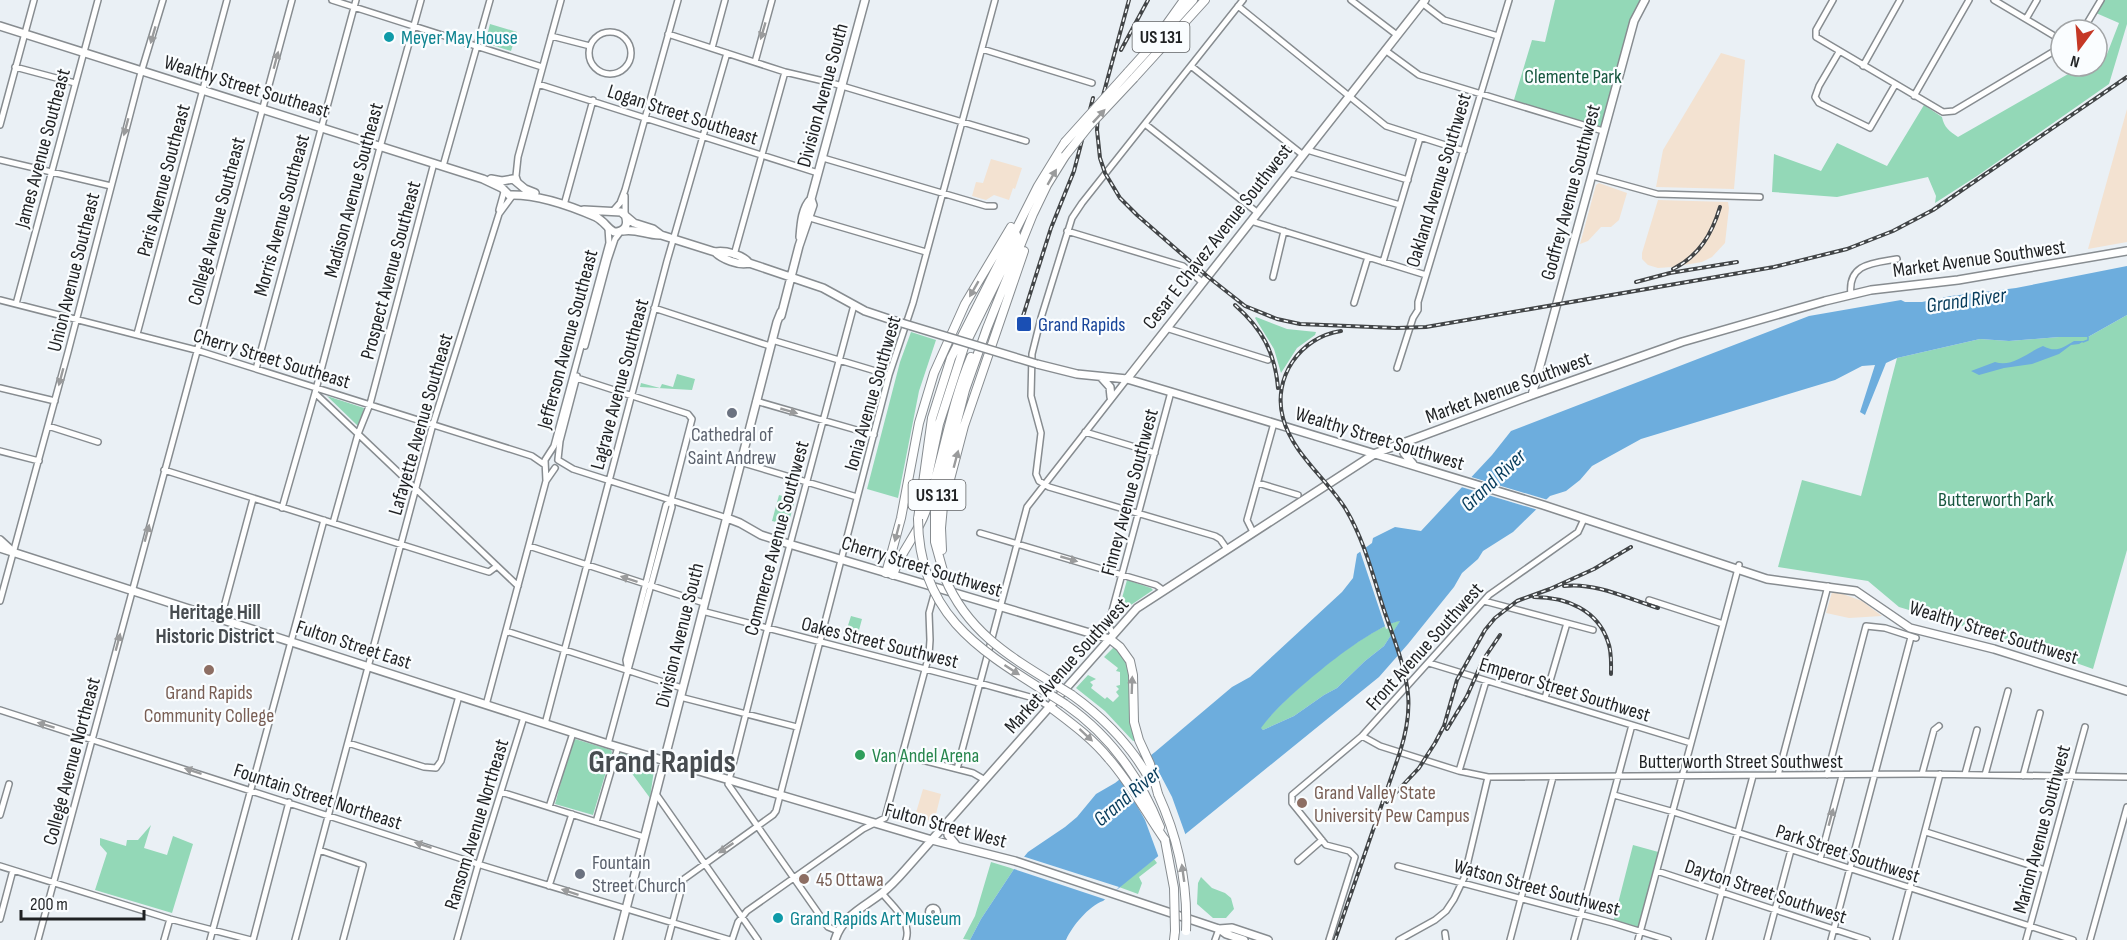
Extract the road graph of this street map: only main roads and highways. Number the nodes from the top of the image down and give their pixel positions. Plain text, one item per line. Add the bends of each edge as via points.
1 (865, 0) edge
2 (1184, 0) edge
3 (1193, 0) edge
4 (1210, 0) edge
5 (1645, 0) edge
6 (1203, 2) edge
7 (1423, 2) edge
8 (0, 26) edge
9 (1147, 52) junction
10 (1131, 75) junction
11 (483, 179) junction
12 (507, 180) junction
13 (518, 182) junction
14 (504, 191) junction
15 (513, 195) junction
16 (811, 199) junction
17 (1041, 199) junction
18 (560, 203) junction
19 (1028, 204) junction
20 (582, 210) junction
21 (613, 212) junction
22 (1023, 213) junction
23 (625, 215) junction
24 (608, 228) junction
25 (621, 231) junction
26 (661, 234) junction
27 (799, 246) junction
28 (2127, 251) edge
29 (716, 252) junction
30 (749, 263) junction
31 (791, 277) junction
32 (987, 328) junction
33 (966, 343) junction
34 (990, 350) junction
35 (1101, 377) junction
36 (1127, 379) junction
37 (1532, 395) junction
38 (1112, 397) road end
39 (1411, 440) junction
40 (1376, 453) junction
41 (1417, 466) junction
42 (727, 518) junction
43 (918, 519) junction
44 (0, 540) edge
45 (0, 548) edge
46 (14, 553) junction
47 (890, 574) junction
48 (945, 579) junction
49 (1112, 637) junction
50 (2127, 691) edge
51 (1050, 707) junction
52 (663, 760) junction
53 (1158, 794) junction
54 (950, 819) junction
55 (932, 840) junction
56 (1165, 840) junction
57 (956, 845) junction
58 (1219, 929) junction
59 (1185, 936) edge
60 (618, 940) edge
61 (836, 940) edge
62 (1174, 940) edge
63 (1244, 940) edge
64 (1269, 940) edge

1 - 16 main road, Division Avenue South
2 - 9 highway
3 - 9 highway, US 131
4 - 6 highway
5 - 37 main road, Godfrey Avenue Southwest via 1634,21
6 - 10 highway, US 131
7 - 36 main road, Cesar E Chavez Avenue Southwest
8 - 11 main road, Wealthy Street Southeast
9 - 10 highway, US 131
17 -> 10 highway, US 131, bridge via 1065,156
10 - 19 highway, US 131, bridge via 1065,142
11 - 12 main road, Wealthy Street Southeast
11 - 14 main road, Wealthy Street Southeast
12 - 13 main road
12 - 14 main road
13 - 15 main road via 519,190
13 - 18 main road via 525,189
14 - 15 main road
15 - 18 main road via 526,194
16 - 27 main road, Division Avenue South via 802,222
16 - 27 main road, Division Avenue South via 810,219
17 - 32 highway, US 131
17 - 34 highway
18 - 20 main road
19 - 22 highway, US 131
19 -> 47 highway via 965,304 933,373 919,423
20 - 21 main road
20 - 24 main road
21 - 23 main road
21 - 24 main road via 606,220
22 - 33 highway via 1012,247
22 - 43 highway, US 131 via 957,342 940,387 930,428
23 - 25 main road via 627,225
23 - 26 main road
24 - 25 main road
25 - 26 main road
26 - 29 main road
27 - 31 main road, Division Avenue South
28 - 37 main road, Market Avenue Southwest via 1851,295 1682,342
29 - 30 main road
29 - 30 main road
30 - 31 main road
31 - 33 main road, Wealthy Street Southwest, bridge via 895,321
31 - 42 main road, Division Avenue South
32 - 47 highway via 960,386 925,513
32 - 48 highway, US 131 via 971,370 938,493 936,548
33 - 34 main road, Wealthy Street Southwest, bridge
33 - 43 highway via 937,430
34 - 35 main road, Wealthy Street Southwest, bridge
48 -> 34 highway via 940,537 943,506
35 - 36 main road, Wealthy Street Southwest
35 - 38 main road
36 - 40 main road, Wealthy Street Southwest
37 - 39 main road, Market Avenue Southwest
39 - 40 main road, Market Avenue Southwest
39 - 41 main road via 1404,453
40 - 41 main road, Wealthy Street Southwest
40 - 49 main road, Market Avenue Southwest via 1137,608
41 - 50 main road, Wealthy Street Southwest via 1767,579 1856,591 1910,628 1994,649
42 - 47 main road, Cherry Street Southwest via 761,535
42 - 52 main road, Division Avenue South
43 -> 56 highway, US 131, bridge via 925,568 951,619 989,655 1092,725 1126,762 1147,796
44 - 46 main road
45 - 46 main road, Fulton Street East
46 - 52 main road, Fulton Street East
47 - 49 main road, Cherry Street Southwest
48 - 53 highway, US 131, bridge via 961,610 988,640 1072,695 1107,724
49 - 51 main road, Market Avenue Southwest
53 -> 49 highway via 1136,729 1132,666
51 - 54 main road, Market Avenue Southwest
51 -> 56 highway via 1087,736 1118,769
52 - 55 main road, Fulton Street West
52 - 60 main road, Division Avenue South
59 -> 53 highway, US 131, bridge via 1182,862
54 - 55 main road, Market Avenue Southwest
54 - 57 main road via 948,835
55 - 57 main road, Fulton Street West
55 - 61 main road, Market Avenue Southwest via 882,893 849,918
56 - 62 highway, US 131, bridge via 1174,888
57 - 58 main road, Fulton Street West
58 - 63 main road, Fulton Street West
58 - 64 main road, Fulton Street West via 1232,928

